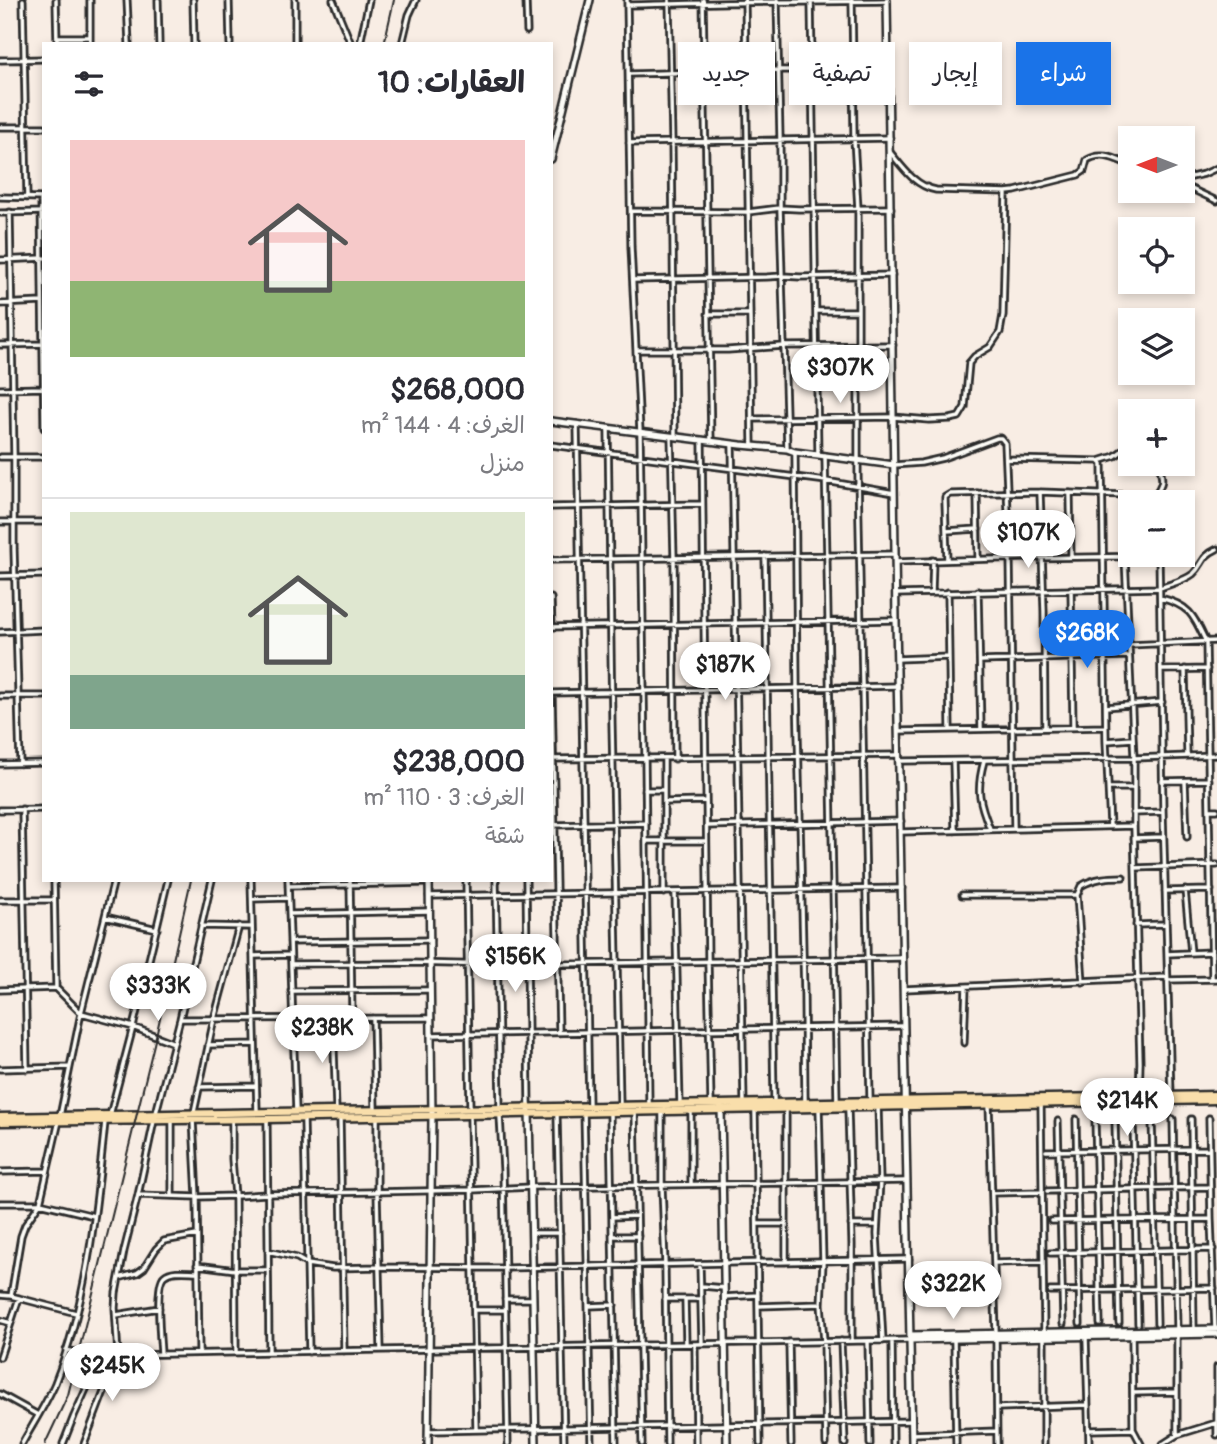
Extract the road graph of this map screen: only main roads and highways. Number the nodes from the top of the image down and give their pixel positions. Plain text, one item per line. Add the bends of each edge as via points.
1 (1217, 1098) edge
2 (1122, 1100) junction
3 (906, 1103) junction
4 (711, 1107) junction
5 (721, 1107) junction
6 (587, 1110) junction
7 (529, 1111) junction
8 (338, 1114) junction
9 (155, 1117) junction
10 (193, 1117) junction
11 (0, 1120) edge

1 - 2 main road
1 - 2 main road
2 - 3 main road
2 - 3 main road
3 - 5 main road
3 - 5 main road
4 - 5 main road
4 - 6 main road
4 - 6 main road
6 - 7 main road
6 - 7 main road
7 - 8 main road
8 - 10 main road
8 - 10 main road via 267,1119
9 - 10 main road
9 - 10 main road
9 - 11 main road

